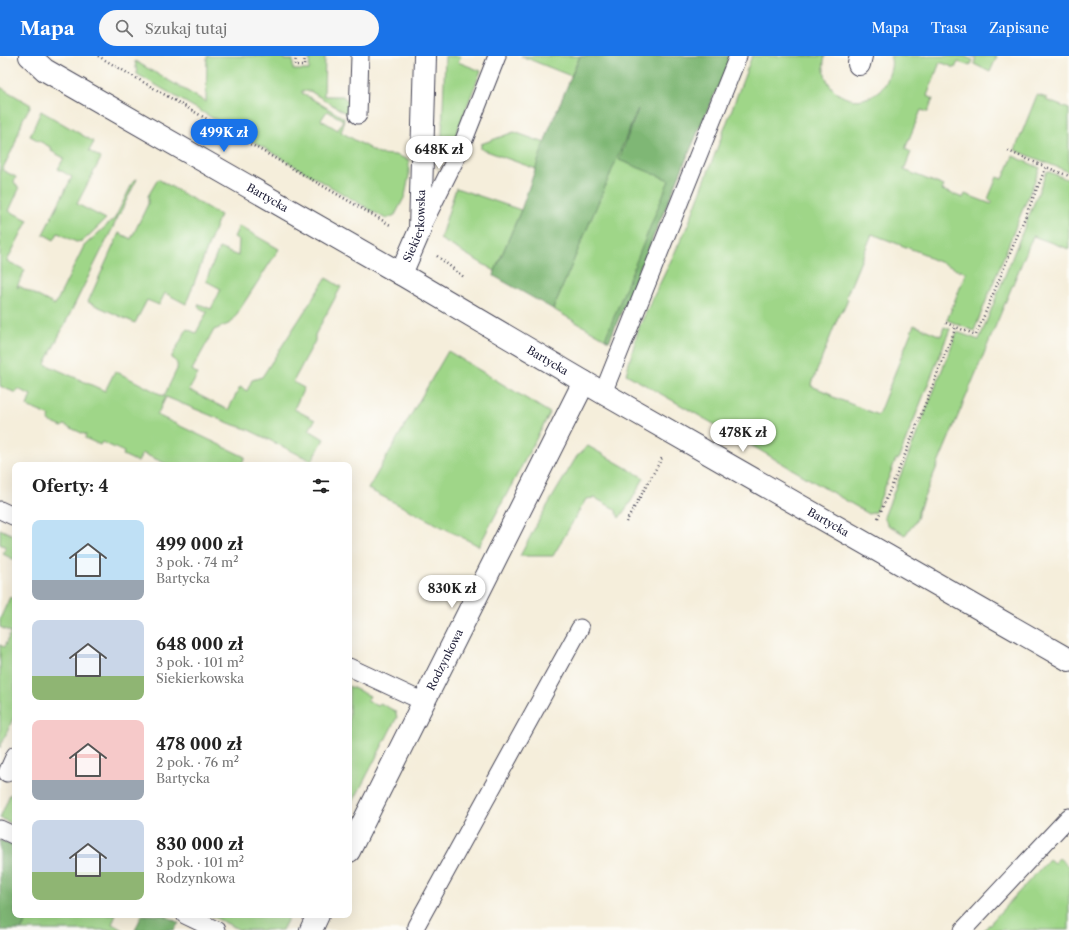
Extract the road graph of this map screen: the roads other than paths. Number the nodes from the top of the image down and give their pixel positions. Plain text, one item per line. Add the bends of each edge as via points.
1 (30, 56) edge
2 (360, 56) edge
3 (425, 56) edge
4 (497, 56) edge
5 (738, 56) edge
6 (358, 115) dead end
7 (418, 235) junction
8 (402, 274) junction
9 (584, 382) junction
10 (603, 393) junction
11 (0, 510) edge
12 (12, 515) edge
13 (580, 628) dead end
14 (1069, 660) edge
15 (352, 668) edge
16 (424, 702) junction
17 (12, 762) edge
18 (7, 773) dead end
19 (1069, 817) edge
20 (0, 829) edge
21 (12, 835) edge
22 (352, 845) edge
23 (191, 918) edge
24 (317, 918) edge
25 (416, 926) dead end
26 (216, 930) edge
27 (311, 930) edge
28 (963, 930) edge

1 - 8 street, Bartycka via 44,70
2 - 6 lane
3 - 7 street, Siekierkowska
4 - 7 lane via 460,150
5 - 10 lane
7 - 8 street, Siekierkowska
8 - 9 street, Bartycka
9 - 10 street, Bartycka
9 - 16 street, Rodzynkowa
10 - 14 street, Bartycka
11 - 12 lane
13 - 25 lane
15 - 16 lane
16 - 22 street, Rodzynkowa
17 - 18 lane
19 - 28 lane
20 - 21 lane
23 - 26 lane
24 - 27 street

